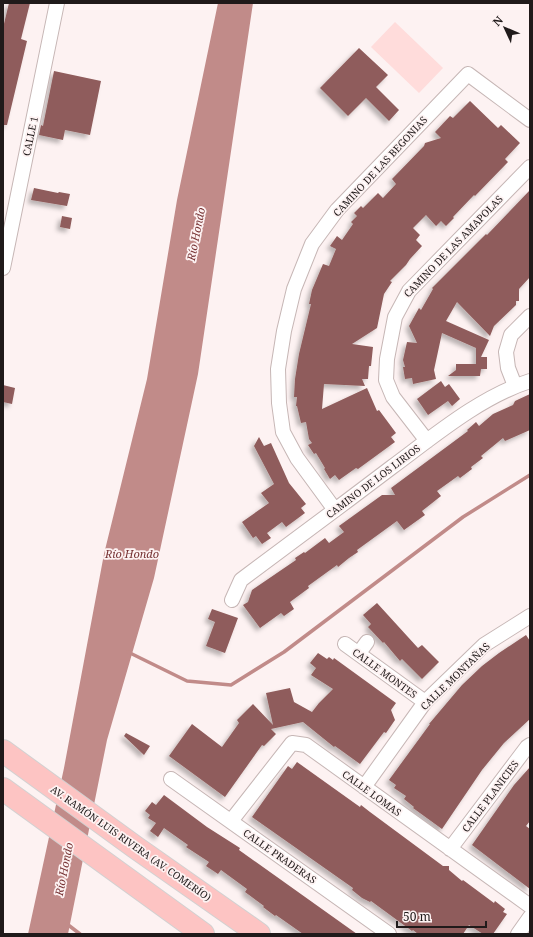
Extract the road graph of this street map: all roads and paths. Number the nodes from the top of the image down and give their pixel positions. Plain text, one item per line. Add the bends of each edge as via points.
1 (57, 3) edge
2 (530, 120) edge
3 (530, 167) edge
4 (4, 259) edge
5 (530, 316) edge
6 (530, 381) edge
7 (515, 386) junction
8 (427, 441) junction
9 (335, 510) junction
10 (232, 600) dead end
11 (530, 616) edge
12 (367, 642) dead end
13 (345, 644) dead end
14 (359, 653) junction
15 (425, 702) junction
16 (530, 745) edge
17 (11, 757) edge
18 (172, 779) dead end
19 (364, 787) junction
20 (4, 790) edge
21 (231, 821) junction
22 (450, 849) junction
23 (530, 906) edge
24 (530, 917) edge
25 (203, 934) edge
26 (259, 934) edge
27 (389, 934) edge
28 (518, 934) edge

1 - 4 street, CALLE 1
2 - 9 street, CAMINO DE LAS BEGONIAS via 468,74 337,210 312,244 294,290 284,331 278,369 279,402 283,432 297,458
3 - 8 street, CAMINO DE LAS AMAPOLAS via 408,291 395,317 386,380 393,396
5 - 7 street via 511,335 506,352 508,368
6 - 7 street, CAMINO DE LOS LIRIOS
7 - 8 street, CAMINO DE LOS LIRIOS via 474,409
8 - 9 street, CAMINO DE LOS LIRIOS
9 - 10 street, CAMINO DE LOS LIRIOS via 242,580
11 - 15 street, CALLE MONTAÑAS via 484,645
12 - 14 street
13 - 14 street, CALLE MONTES
14 - 15 street, CALLE MONTES
15 - 19 street, CALLE MONTAÑAS
16 - 22 street, CALLE PLANICIES
17 - 26 main road, AV. RAMÓN LUIS RIVERA (AV. COMERÍO)
18 - 21 street, CALLE PRADERAS
19 - 21 street, CALLE LOMAS via 306,745 292,743
19 - 22 street, CALLE LOMAS
20 - 25 main road
21 - 27 street, CALLE PRADERAS
22 - 23 street, CALLE LOMAS
24 - 28 street

